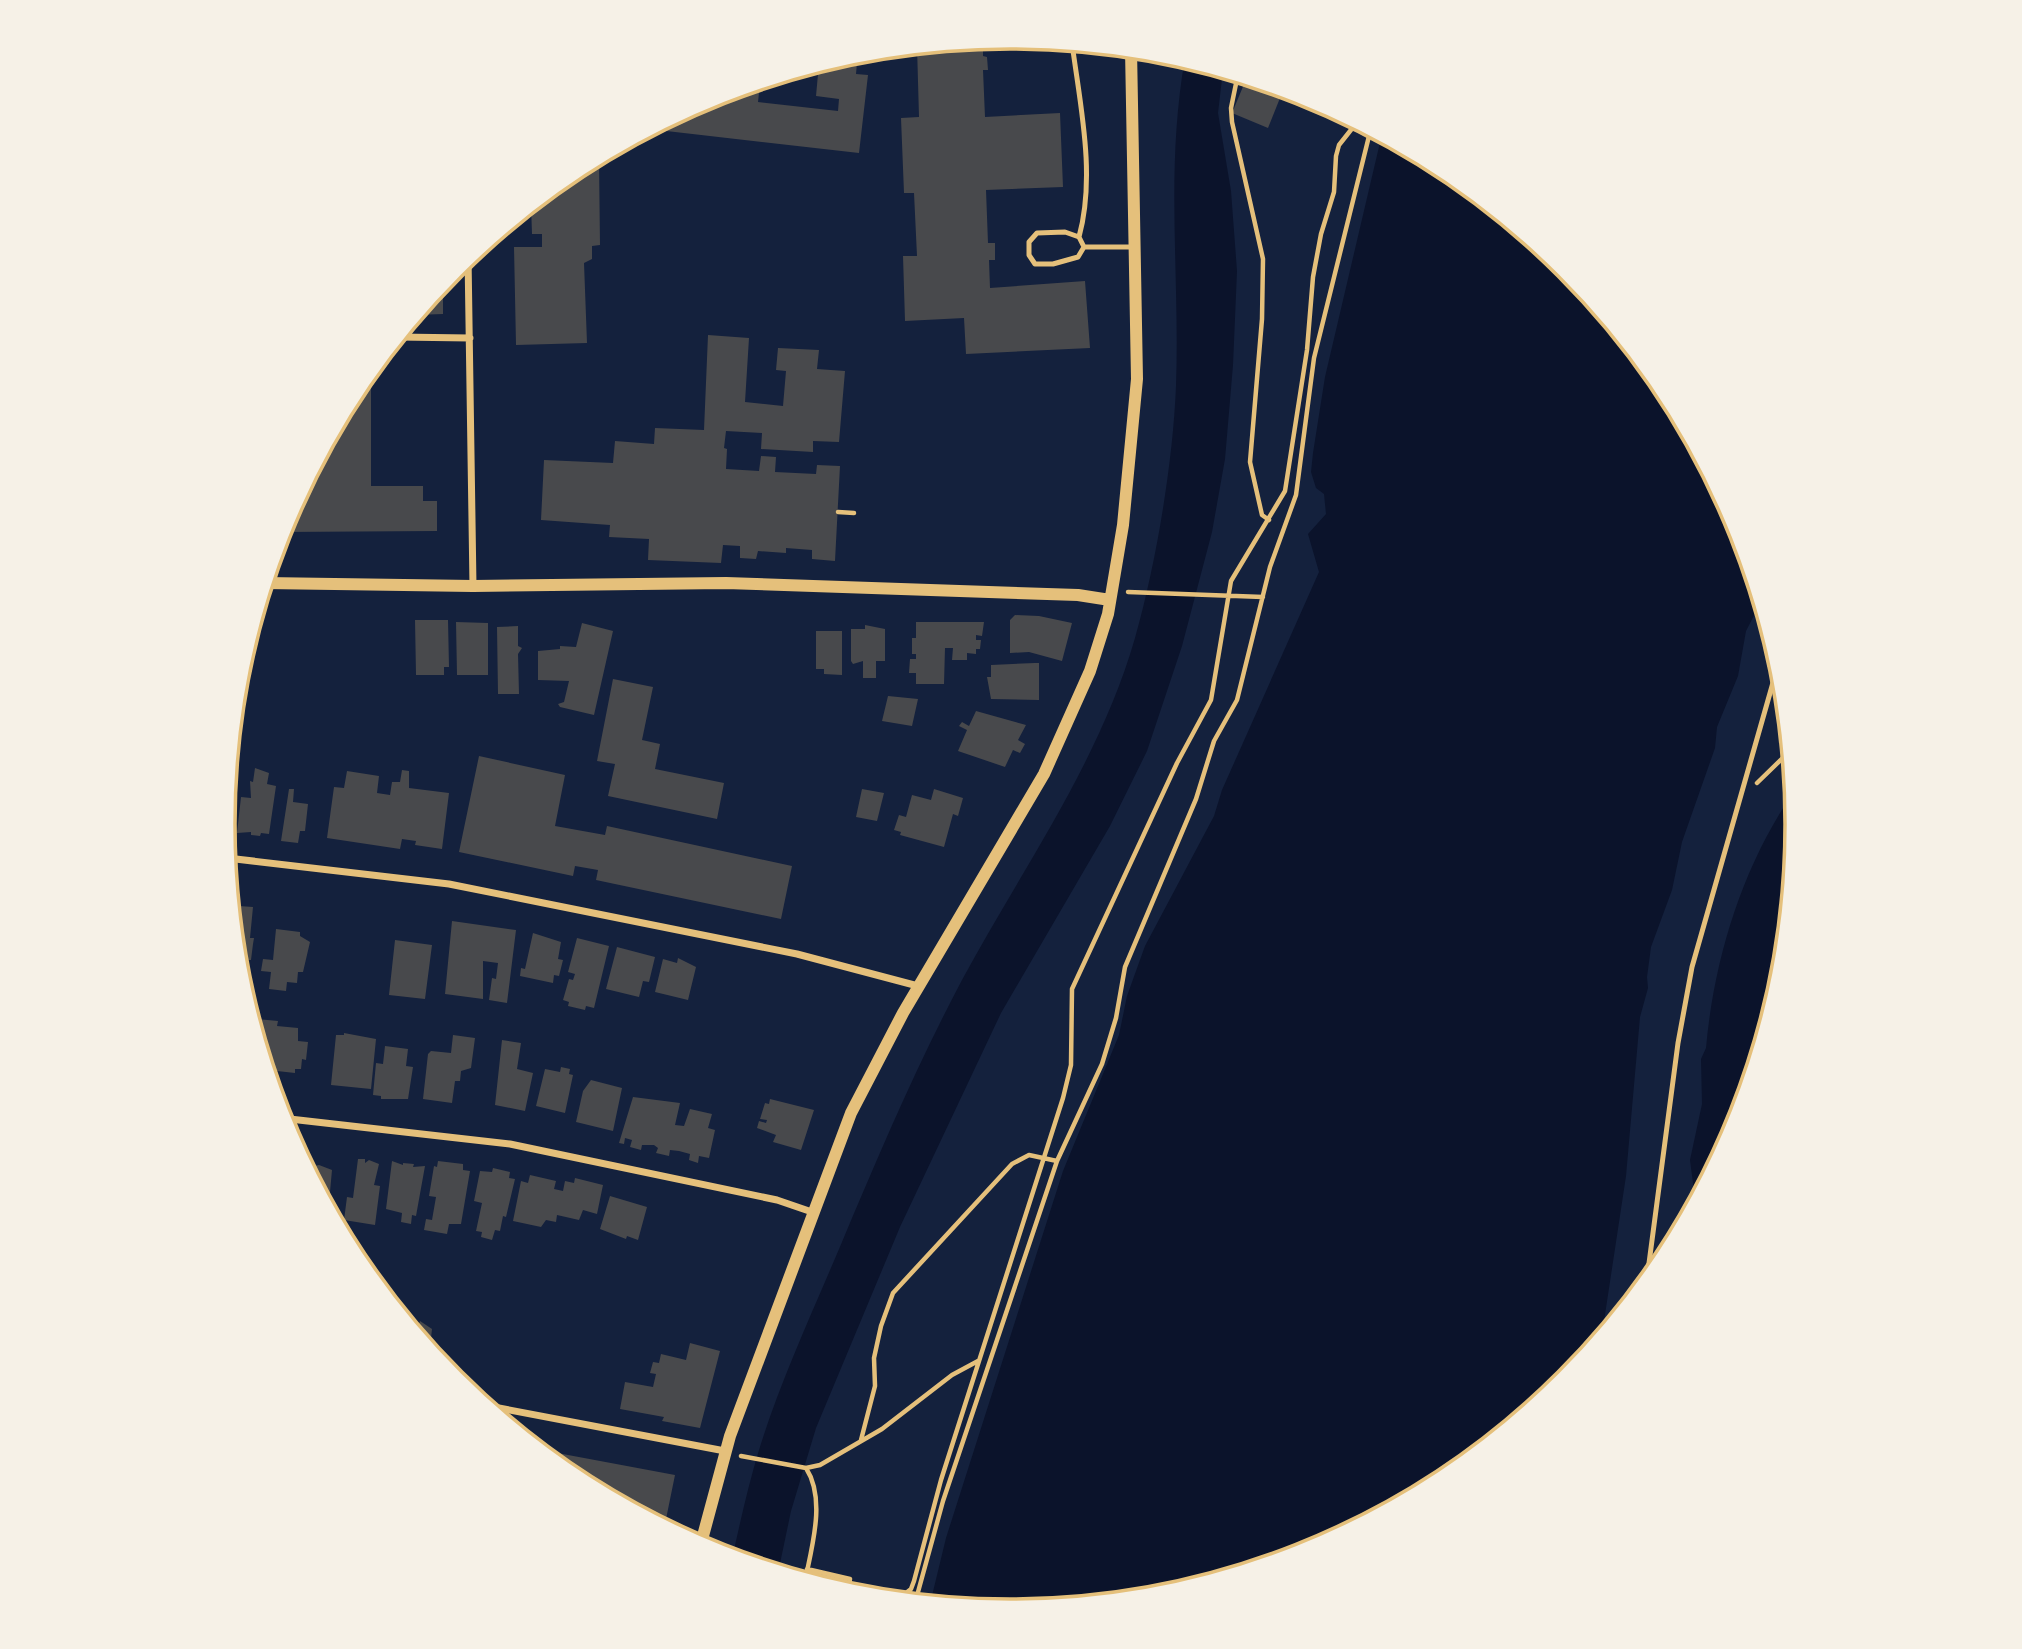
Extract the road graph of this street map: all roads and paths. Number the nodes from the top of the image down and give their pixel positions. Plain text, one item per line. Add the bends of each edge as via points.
1 (1073, 52) edge
2 (1130, 59) edge
3 (1236, 83) edge
4 (1352, 128) edge
5 (1369, 137) edge
6 (1079, 237) junction
7 (1084, 247) junction
8 (1137, 247) junction
9 (468, 271) edge
10 (408, 337) edge
11 (470, 338) junction
12 (838, 512) dead end
13 (854, 513) dead end
14 (1269, 520) junction
15 (275, 583) edge
16 (473, 586) junction
17 (1127, 592) dead end
18 (1228, 596) junction
19 (1263, 597) junction
20 (1110, 600) junction
21 (1773, 681) edge
22 (1783, 758) edge
23 (1754, 784) dead end
24 (236, 859) edge
25 (918, 986) junction
26 (294, 1120) edge
27 (1043, 1158) junction
28 (1057, 1161) junction
29 (812, 1212) junction
30 (1649, 1265) edge
31 (979, 1360) junction
32 (500, 1408) edge
33 (861, 1440) junction
34 (730, 1453) junction
35 (806, 1468) junction
36 (704, 1537) edge
37 (807, 1569) junction
38 (806, 1573) edge
39 (849, 1583) edge
40 (907, 1593) edge
41 (918, 1594) edge

1 - 6 lane via 1086,213
2 - 8 street
3 - 14 path via 1232,122 1263,259 1250,462 1262,514
4 - 14 path via 1336,156 1334,192 1313,277 1289,474
5 - 19 path via 1314,358 1296,495 1275,548
6 - 7 lane
6 - 7 lane via 1065,232 1037,233 1029,242 1028,255 1035,264 1061,263 1078,257
7 - 8 lane
8 - 20 street via 1136,406 1124,525
9 - 11 street
10 - 11 street
11 - 16 street
12 - 13 path
14 - 18 path via 1231,581
15 - 16 street
16 - 20 street via 726,583 1078,594
17 - 18 path
18 - 19 path
18 - 27 path via 1211,700 1072,989 1071,1065
19 - 28 path via 1237,699 1214,741 1196,799 1125,967 1102,1064
20 - 25 street via 1090,671 1063,736
21 - 30 lane via 1692,967
22 - 23 path
24 - 25 street via 449,884 797,954
25 - 29 street via 851,1113
26 - 29 street via 510,1144 777,1200
27 - 28 path
27 - 31 path
27 - 33 path via 1029,1155 1013,1164 893,1293 874,1358 875,1386
28 - 41 path via 943,1501
29 - 34 street
31 - 33 path
31 - 40 path
32 - 34 street via 706,1444
33 - 35 path via 834,1459
34 - 35 path
34 - 36 street
35 - 37 path via 815,1482 816,1503
37 - 38 path
37 - 39 path via 850,1579

